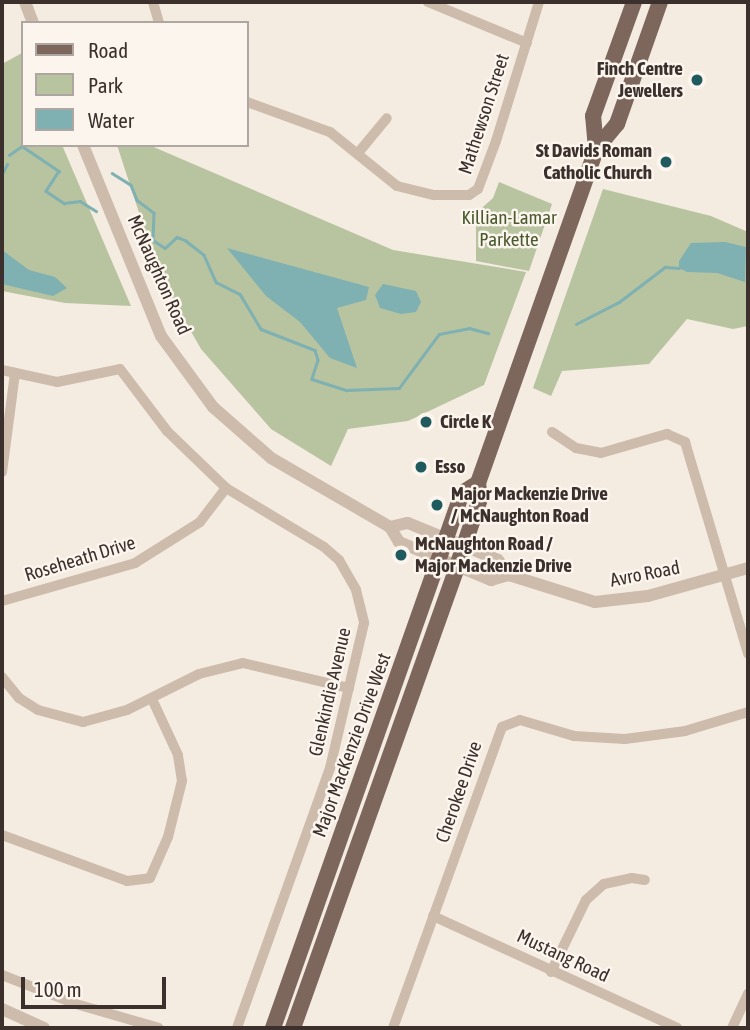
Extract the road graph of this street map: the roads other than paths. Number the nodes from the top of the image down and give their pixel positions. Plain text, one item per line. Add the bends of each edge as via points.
1 (25, 2) edge
2 (153, 2) edge
3 (428, 2) edge
4 (539, 2) edge
5 (634, 2) edge
6 (660, 2) edge
7 (32, 21) edge
8 (158, 21) edge
9 (527, 43) junction
10 (248, 102) edge
11 (387, 118) dead end
12 (84, 147) edge
13 (596, 149) junction
14 (358, 153) junction
15 (2, 370) edge
16 (15, 373) junction
17 (552, 432) dead end
18 (2, 472) edge
19 (478, 483) junction
20 (226, 488) junction
21 (390, 527) junction
22 (446, 542) junction
23 (462, 549) junction
24 (440, 561) junction
25 (748, 568) edge
26 (456, 569) junction
27 (725, 574) junction
28 (509, 575) junction
29 (2, 601) edge
30 (748, 654) edge
31 (2, 677) edge
32 (349, 688) junction
33 (152, 699) junction
34 (748, 712) edge
35 (2, 835) edge
36 (645, 880) dead end
37 (433, 916) junction
38 (551, 972) junction
39 (2, 975) edge
40 (748, 993) edge
41 (2, 1009) edge
42 (44, 1028) edge
43 (159, 1028) edge
44 (237, 1028) edge
45 (273, 1028) edge
46 (293, 1028) edge
47 (393, 1028) edge
48 (678, 1028) edge
49 (732, 1028) edge

1 - 7 street
2 - 8 street
3 - 9 street
4 - 9 street, Mathewson Street
5 - 13 main road, Major MacKenzie Drive West via 593,116
6 - 13 main road, Major MacKenzie Drive West via 617,124
9 - 14 street, Mathewson Street via 475,192 434,195 402,188
10 - 14 street, Mathewson Street via 321,127
11 - 14 street
12 - 21 street, McNaughton Road via 161,336 213,407 271,458
13 - 19 main road, Major MacKenzie Drive West
15 - 16 street, Glenkindie Avenue
16 - 18 street
16 - 20 street, Glenkindie Avenue via 57,382 120,369 167,431
17 - 27 street via 576,448 601,453 667,435 685,442
19 - 22 main road, Major MacKenzie Drive West via 462,493
19 - 23 main road, Major MacKenzie Drive West via 480,499
20 - 29 street, Roseheath Drive via 200,522 135,563
20 - 32 street, Glenkindie Avenue via 324,547 348,573 364,623
21 - 22 street, McNaughton Road via 408,523
21 - 24 street, McNaughton Road via 399,542
22 - 23 street, McNaughton Road
22 - 24 main road, Major MacKenzie Drive West
23 - 26 main road, Major MacKenzie Drive West
23 - 28 street, Avro Road via 498,560
24 - 26 street, McNaughton Road
24 - 45 main road, Major MacKenzie Drive West
25 - 27 street, Avro Road
26 - 28 street, Avro Road via 491,580
26 - 46 main road, Major MacKenzie Drive West
27 - 28 street, Avro Road via 648,596 595,602
27 - 30 street
31 - 33 street via 28,704 70,721 100,719
32 - 33 street via 243,663 199,674
32 - 44 street, Glenkindie Avenue via 322,794
33 - 35 street via 183,769 174,818 150,878 127,881
34 - 37 street, Cherokee Drive via 685,731 625,739 573,736 520,720 506,725 498,733
36 - 38 street via 604,884 586,900
37 - 38 street, Mustang Road
37 - 47 street, Cherokee Drive
38 - 48 street, Mustang Road
39 - 43 street via 76,1004
40 - 49 street
41 - 42 street

